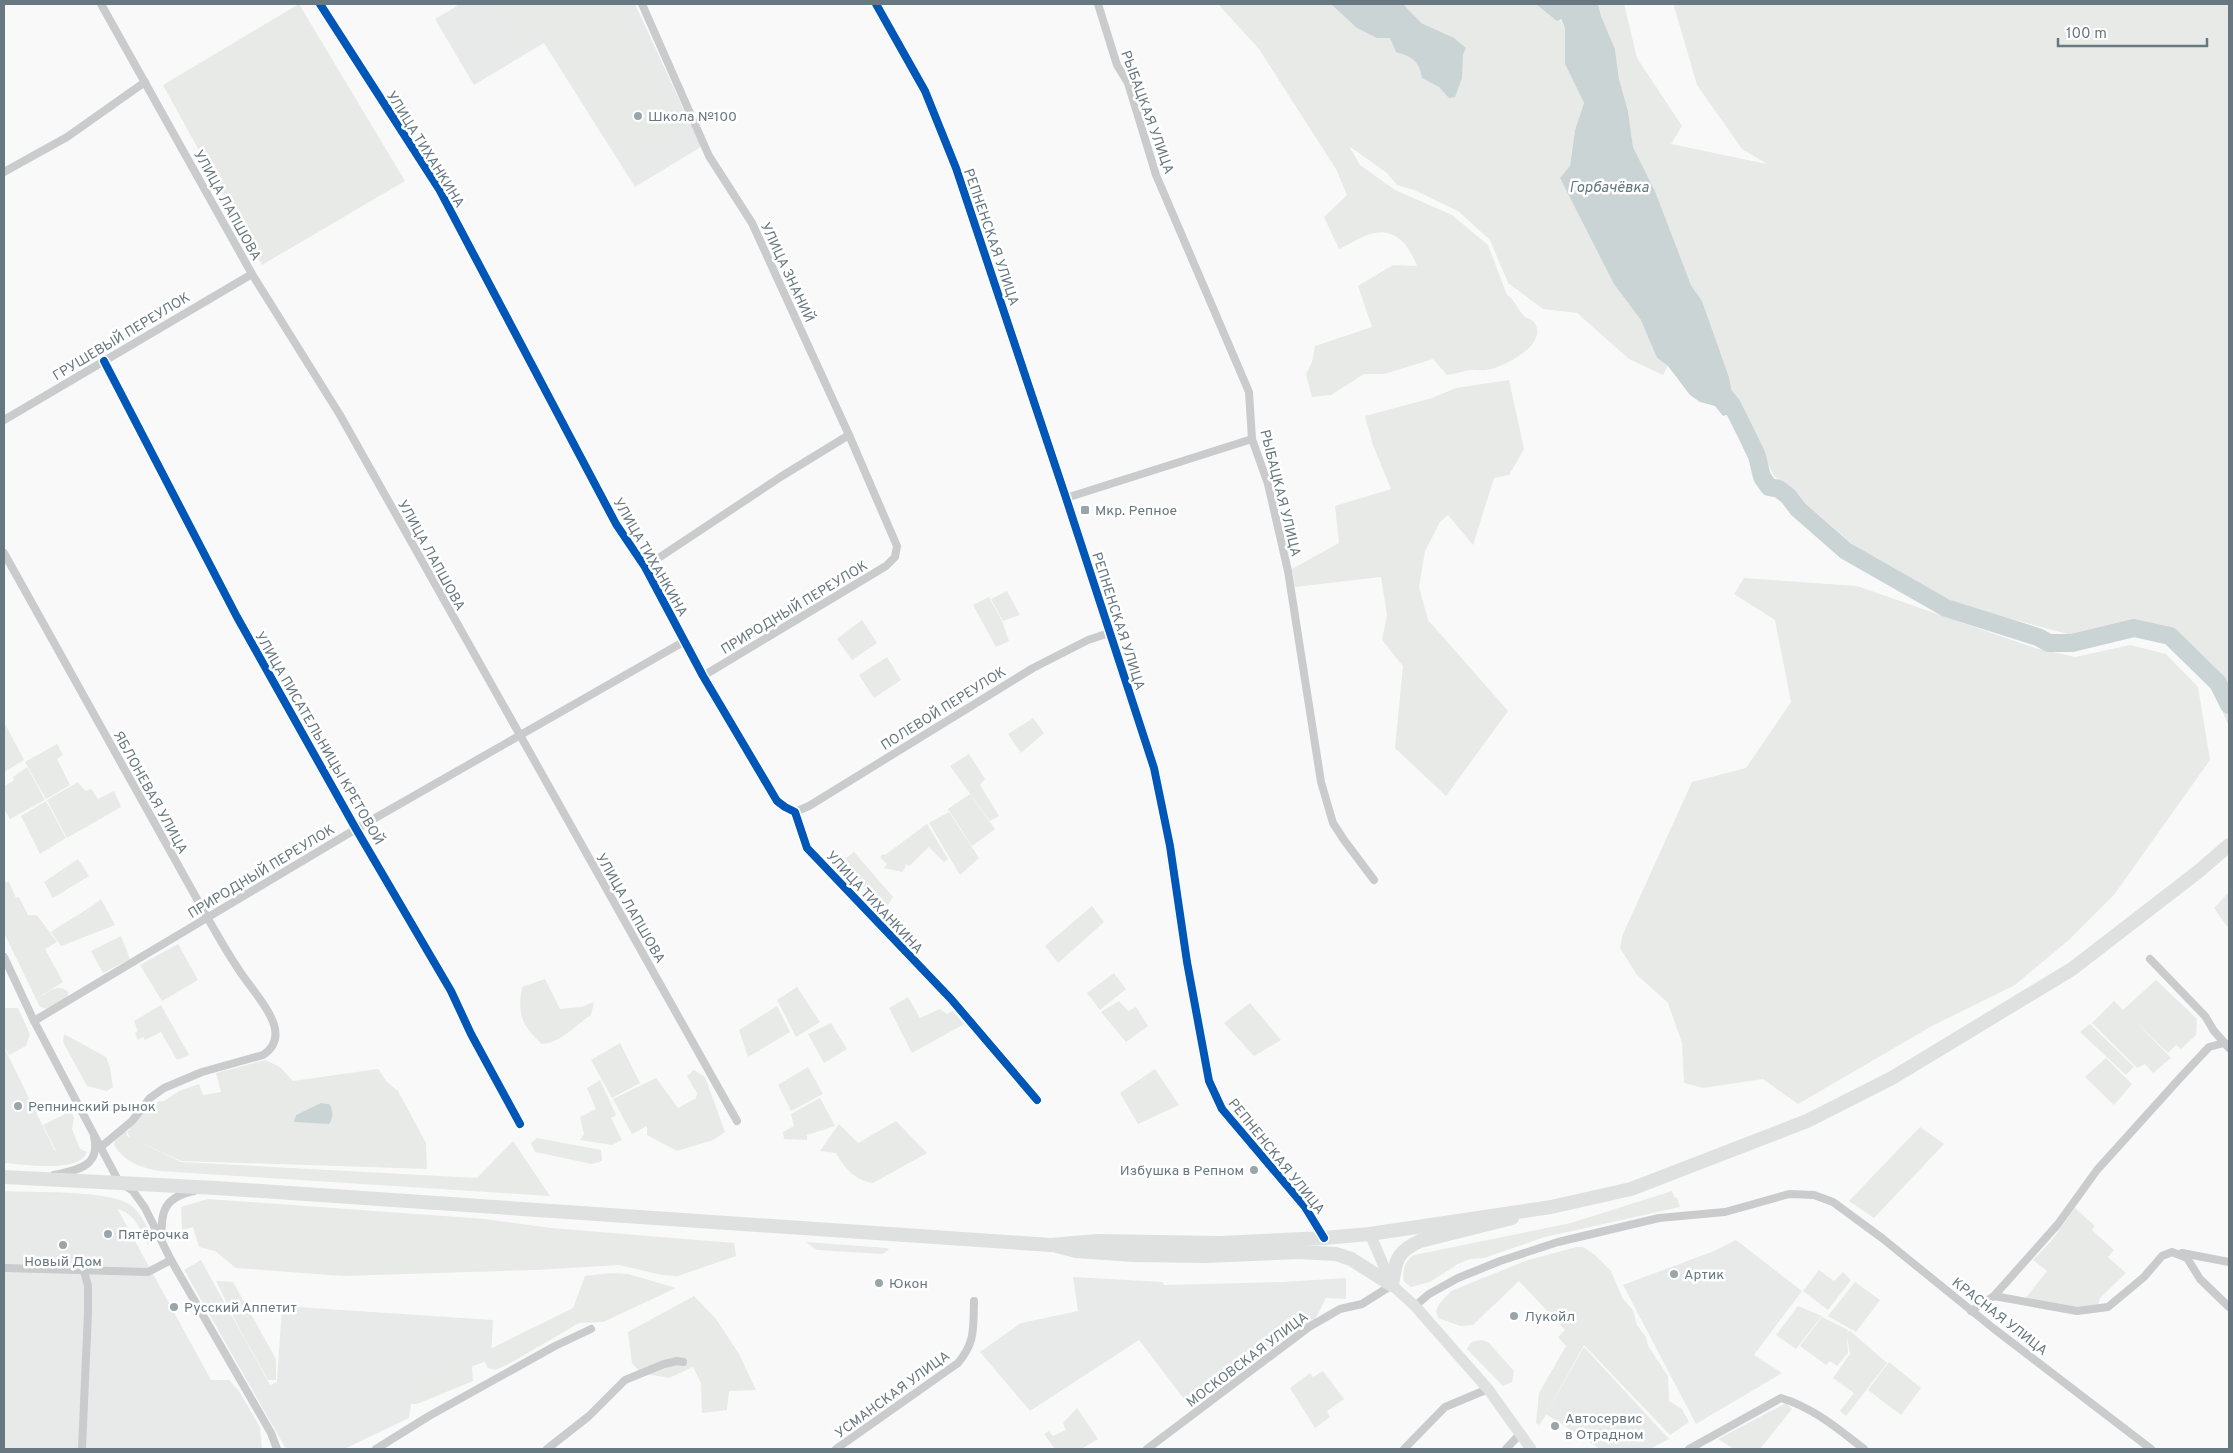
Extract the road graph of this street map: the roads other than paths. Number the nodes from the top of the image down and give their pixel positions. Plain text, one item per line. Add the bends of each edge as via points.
1 (102, 4) edge
2 (320, 4) edge
3 (642, 4) edge
4 (876, 4) edge
5 (1098, 4) edge
6 (145, 82) junction
7 (4, 172) edge
8 (252, 274) junction
9 (104, 361) junction
10 (4, 420) edge
11 (849, 435) junction
12 (1252, 439) junction
13 (1066, 498) junction
14 (4, 553) edge
15 (895, 557) joint
16 (645, 567) junction
17 (1109, 633) junction
18 (685, 641) junction
19 (703, 676) junction
20 (518, 735) junction
21 (795, 812) junction
22 (356, 829) junction
23 (2229, 845) edge
24 (1374, 880) dead end
25 (207, 917) junction
26 (4, 957) edge
27 (2150, 959) dead end
28 (34, 1021) junction
29 (2226, 1046) edge
30 (1037, 1100) dead end
31 (88, 1121) junction
32 (737, 1121) dead end
33 (520, 1124) dead end
34 (102, 1146) junction
35 (4, 1177) edge
36 (37, 1178) junction
37 (119, 1182) junction
38 (216, 1188) junction
39 (1552, 1207) junction
40 (1370, 1234) junction
41 (1324, 1238) junction
42 (162, 1243) junction
43 (1051, 1245) junction
44 (2172, 1252) junction
45 (171, 1260) junction
46 (2229, 1262) edge
47 (4, 1268) edge
48 (84, 1271) junction
49 (1392, 1285) junction
50 (1994, 1296) junction
51 (974, 1301) dead end
52 (1415, 1306) junction
53 (2229, 1307) edge
54 (1972, 1311) junction
55 (591, 1330) dead end
56 (683, 1362) dead end
57 (1488, 1389) junction
58 (1520, 1434) junction
59 (82, 1449) edge
60 (277, 1449) edge
61 (376, 1449) edge
62 (547, 1449) edge
63 (836, 1449) edge
64 (1147, 1449) edge
65 (1404, 1449) edge
66 (1506, 1449) edge
67 (1531, 1449) edge
68 (1689, 1449) edge
69 (1864, 1449) edge
70 (2151, 1449) edge

1 - 6 street, УЛИЦА ЛАПШОВА
2 - 16 street, УЛИЦА ТИХАНКИНА via 439,189 616,524
3 - 11 street, УЛИЦА ЗНАНИЙ via 709,156 752,222
4 - 13 street, РЕПНЕНСКАЯ УЛИЦА via 926,91 956,168
5 - 12 street, РЫБАЦКАЯ УЛИЦА via 1117,65 1128,83 1156,174 1250,392
6 - 7 street via 67,137
6 - 8 street, УЛИЦА ЛАПШОВА
8 - 9 street, ГРУШЕВЫЙ ПЕРЕУЛОК
8 - 20 street, УЛИЦА ЛАПШОВА via 340,415
9 - 10 street, ГРУШЕВЫЙ ПЕРЕУЛОК
9 - 22 street, УЛИЦА ПИСАТЕЛЬНИЦЫ КРЕТОВОЙ via 237,617
11 - 15 street, УЛИЦА ЗНАНИЙ via 894,536 897,546
11 - 16 street
12 - 13 street
12 - 24 street, РЫБАЦКАЯ УЛИЦА via 1268,484 1288,571 1321,782 1334,823
13 - 17 street, РЕПНЕНСКАЯ УЛИЦА
14 - 25 street, ЯБЛОНЕВАЯ УЛИЦА
15 - 19 street, ПРИРОДНЫЙ ПЕРЕУЛОК via 858,584
16 - 18 street, УЛИЦА ТИХАНКИНА
17 - 21 street, ПОЛЕВОЙ ПЕРЕУЛОК via 1033,668
17 - 41 street, РЕПНЕНСКАЯ УЛИЦА via 1154,768 1209,1081 1222,1109 1306,1207
18 - 19 street, УЛИЦА ТИХАНКИНА
18 - 20 street, ПРИРОДНЫЙ ПЕРЕУЛОК
19 - 21 street, УЛИЦА ТИХАНКИНА via 777,801
20 - 22 street, ПРИРОДНЫЙ ПЕРЕУЛОК
20 - 32 street, УЛИЦА ЛАПШОВА
21 - 30 street, УЛИЦА ТИХАНКИНА via 807,848 951,999
22 - 25 street, ПРИРОДНЫЙ ПЕРЕУЛОК
22 - 33 street, УЛИЦА ПИСАТЕЛЬНИЦЫ КРЕТОВОЙ via 451,990
23 - 39 highway via 2072,969 1892,1078 1807,1121 1631,1189
25 - 28 street, ПРИРОДНЫЙ ПЕРЕУЛОК
25 - 34 street, ЯБЛОНЕВАЯ УЛИЦА via 273,1021 275,1041 263,1055 202,1072 164,1088
26 - 28 street
27 - 29 street via 2205,1016
28 - 31 street
29 - 50 street via 2209,1047 2180,1078 2098,1170 2058,1224
31 - 34 street
31 - 36 street via 95,1140 92,1160 73,1171
34 - 37 street
35 - 36 highway
36 - 37 highway
37 - 38 highway
37 - 42 street via 139,1199
38 - 42 street via 184,1194 167,1205 161,1218
38 - 43 highway
39 - 40 highway
39 - 49 highway via 1491,1225 1420,1240 1398,1255
40 - 41 highway
40 - 49 street
41 - 43 highway via 1220,1243 1097,1241
42 - 45 street
43 - 49 highway via 1082,1252 1133,1255 1336,1254 1351,1258
44 - 46 street
44 - 50 street via 2162,1256 2144,1277 2108,1307 2077,1311
44 - 53 street via 2188,1258 2200,1279
45 - 48 street via 148,1272
45 - 60 street via 271,1433
47 - 48 street
48 - 59 street via 88,1286 88,1312
49 - 52 street
49 - 64 street, МОСКОВСКАЯ УЛИЦА via 1362,1304 1340,1309 1308,1327
50 - 54 street
51 - 63 street, УСМАНСКАЯ УЛИЦА via 969,1349 958,1363
52 - 54 street, КРАСНАЯ УЛИЦА via 1458,1278 1558,1242 1659,1218 1725,1212 1789,1194 1808,1194 1834,1202
52 - 57 street
54 - 70 street, КРАСНАЯ УЛИЦА
55 - 61 street via 554,1346
56 - 62 street via 664,1364 625,1380 589,1416
57 - 58 street
57 - 65 street via 1445,1407
58 - 66 street
58 - 67 street
68 - 69 street via 1781,1398 1819,1415

